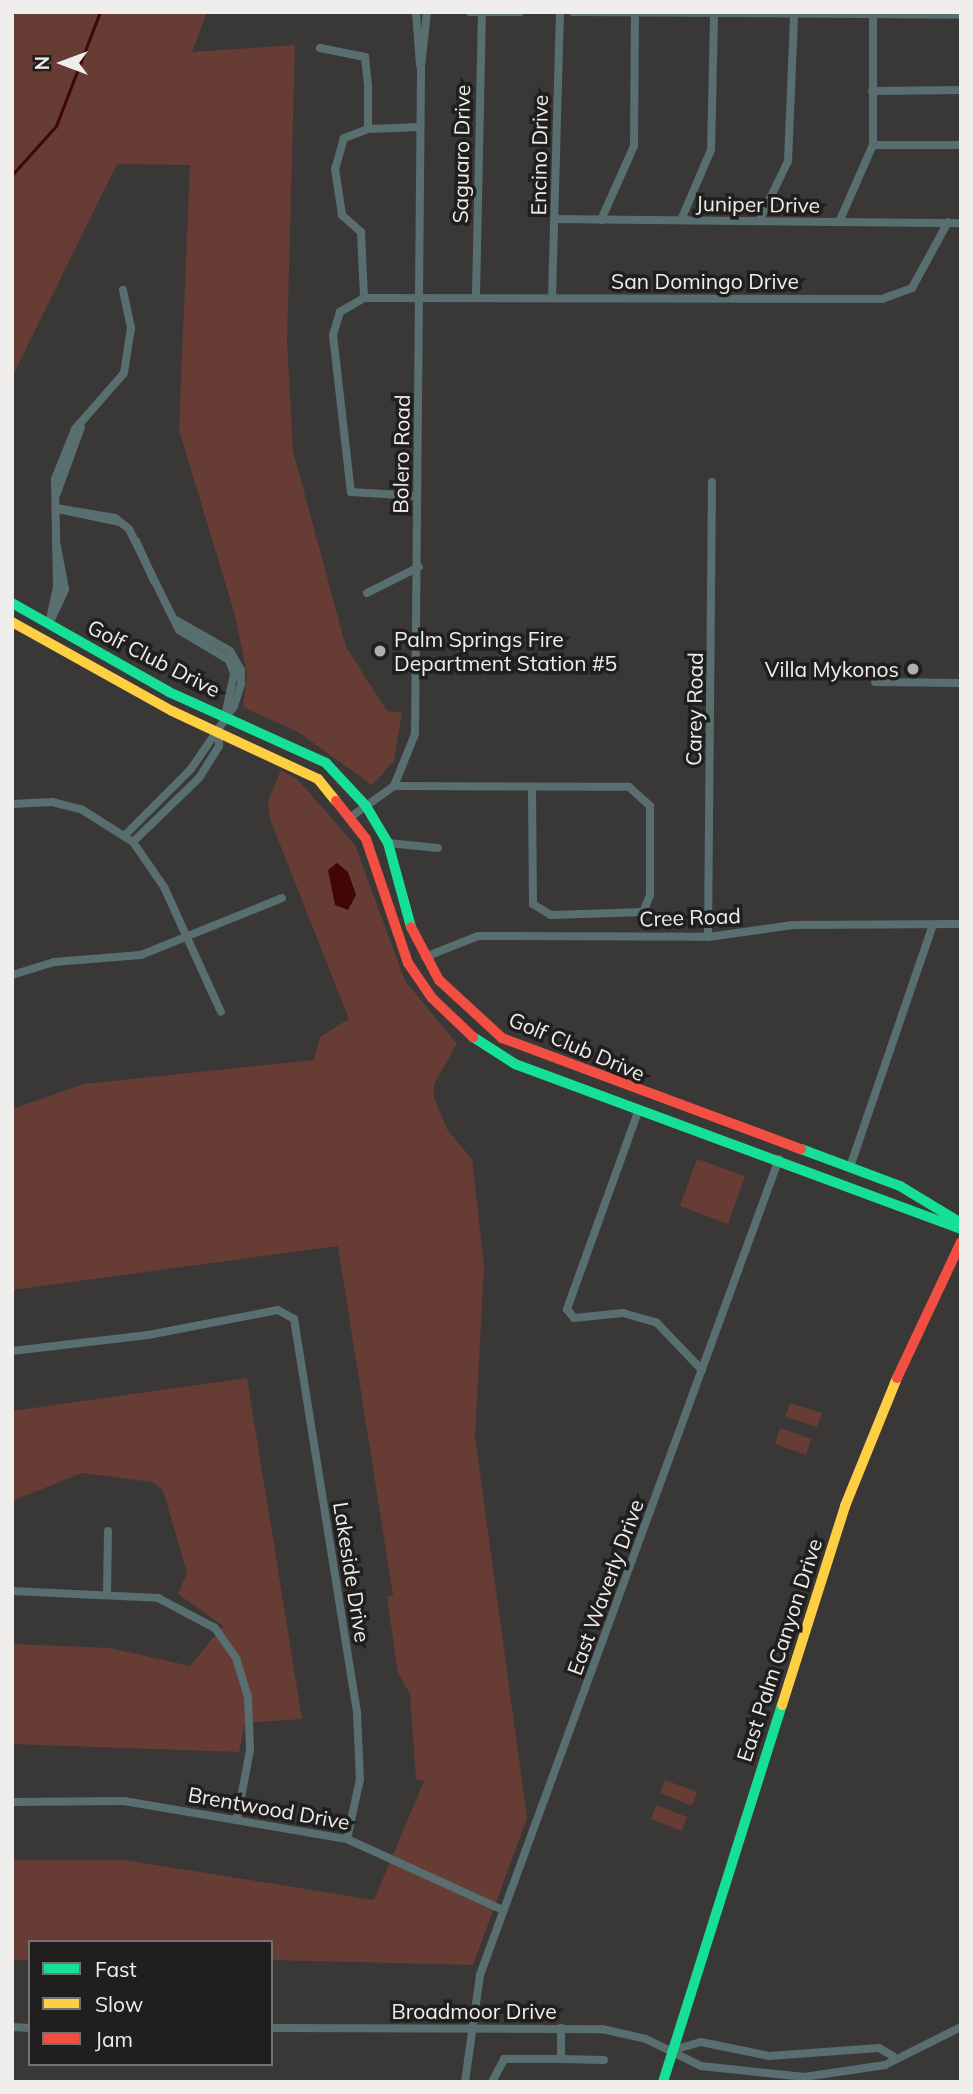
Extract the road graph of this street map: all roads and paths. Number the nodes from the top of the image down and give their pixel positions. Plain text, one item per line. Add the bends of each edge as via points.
1 (416, 12) edge
2 (427, 12) edge
3 (470, 12) edge
4 (520, 12) edge
5 (560, 12) edge
6 (573, 12) edge
7 (482, 13) edge
8 (635, 14) junction
9 (714, 14) junction
10 (873, 14) edge
11 (794, 15) junction
12 (961, 15) edge
13 (320, 48) dead end
14 (421, 66) junction
15 (872, 90) junction
16 (961, 90) edge
17 (420, 127) junction
18 (368, 130) junction
19 (873, 145) junction
20 (961, 145) edge
21 (555, 219) junction
22 (760, 219) junction
23 (601, 220) junction
24 (681, 220) junction
25 (839, 222) junction
26 (948, 222) junction
27 (961, 223) edge
28 (123, 290) dead end
29 (475, 296) junction
30 (421, 297) junction
31 (364, 298) junction
32 (552, 298) junction
33 (712, 482) dead end
34 (416, 496) junction
35 (56, 508) junction
36 (419, 567) junction
37 (367, 593) dead end
38 (12, 603) edge
39 (12, 622) edge
40 (49, 624) junction
41 (874, 682) dead end
42 (961, 683) edge
43 (225, 716) junction
44 (219, 730) junction
45 (394, 786) junction
46 (532, 787) junction
47 (12, 804) edge
48 (366, 806) junction
49 (352, 816) junction
50 (125, 835) junction
51 (133, 842) junction
52 (388, 844) junction
53 (438, 848) dead end
54 (282, 898) dead end
55 (961, 923) edge
56 (933, 925) junction
57 (184, 935) junction
58 (708, 937) junction
59 (425, 957) junction
60 (12, 975) edge
61 (221, 1012) dead end
62 (639, 1109) junction
63 (779, 1159) junction
64 (850, 1167) junction
65 (961, 1223) edge
66 (961, 1229) edge
67 (961, 1242) edge
68 (12, 1351) edge
69 (702, 1370) junction
70 (108, 1531) dead end
71 (12, 1591) edge
72 (107, 1594) junction
73 (12, 1802) edge
74 (237, 1819) junction
75 (347, 1839) junction
76 (503, 1910) junction
77 (961, 2027) edge
78 (273, 2028) edge
79 (561, 2028) junction
80 (474, 2029) junction
81 (673, 2050) junction
82 (892, 2056) junction
83 (561, 2059) junction
84 (604, 2060) dead end
85 (465, 2082) edge
86 (492, 2082) edge
87 (663, 2082) edge

1 - 14 street, Bolero Road via 415,44
2 - 14 street, Bolero Road
3 - 7 street
4 - 7 street
5 - 21 street, Encino Drive
6 - 8 street
7 - 29 street, Saguaro Drive
8 - 9 street
8 - 23 street via 634,146
9 - 11 street
9 - 24 street via 711,150
10 - 11 street
10 - 12 street
10 - 15 street
11 - 22 street via 790,150
13 - 18 street via 365,57
14 - 17 street, Bolero Road
15 - 16 street
15 - 19 street
17 - 18 street
17 - 30 street, Bolero Road
18 - 31 street via 344,138 335,169 342,215 361,232
19 - 20 street
19 - 25 street
21 - 23 street, Juniper Drive
21 - 32 street, Encino Drive
22 - 24 street, Juniper Drive
22 - 25 street, Juniper Drive
23 - 24 street, Juniper Drive
25 - 26 street, Juniper Drive
26 - 27 street, Juniper Drive
26 - 32 street, San Domingo Drive via 912,288 900,296
28 - 35 street via 128,359 118,386 62,455
29 - 30 street, San Domingo Drive
29 - 32 street, San Domingo Drive
30 - 31 street, San Domingo Drive
30 - 34 street, Bolero Road
31 - 34 street via 340,312 333,335 351,492
33 - 58 street, Carey Road
34 - 36 street, Bolero Road
35 - 40 street via 56,542 65,589
35 - 43 street via 70,505 119,522 136,541 176,620 219,642 238,661 241,684
36 - 37 street
36 - 45 street, Bolero Road via 415,734
38 - 40 street, Golf Club Drive
39 - 44 street, Golf Club Drive
40 - 43 street, Golf Club Drive via 169,692
41 - 42 street
43 - 44 street
43 - 48 street, Golf Club Drive via 298,745
44 - 49 street, Golf Club Drive via 296,765
44 - 50 street via 191,769
44 - 51 street via 219,746 199,778
45 - 46 street
45 - 48 street
46 - 46 street via 533,904 551,915 643,912 650,895 650,806 643,794 629,787
47 - 50 street via 52,802 81,809
48 - 49 street
48 - 52 street, Golf Club Drive
49 - 62 street, Golf Club Drive via 366,839 408,963 455,1024 515,1064
50 - 51 street
51 - 57 street via 164,887
52 - 53 street
52 - 59 street, Golf Club Drive
54 - 57 street
55 - 56 street, Cree Road
56 - 58 street, Cree Road via 793,925
56 - 64 street
57 - 60 street via 141,955 54,962
57 - 61 street
58 - 59 street, Cree Road via 478,936
59 - 64 street, Golf Club Drive via 463,1008 518,1047
62 - 63 street, Golf Club Drive
62 - 69 street via 568,1308 574,1318 623,1313 657,1323
63 - 66 street, Golf Club Drive via 941,1227
63 - 69 street, East Waverly Drive
64 - 65 street, Golf Club Drive via 900,1186
67 - 81 street, East Palm Canyon Drive via 903,1362 845,1506
68 - 75 street, Lakeside Drive via 288,1312 357,1714 360,1779
69 - 76 street, East Waverly Drive
70 - 72 street
71 - 72 street
72 - 74 street via 176,1604 226,1640 243,1678 251,1720
73 - 74 street, Brentwood Drive via 124,1801
74 - 75 street, Brentwood Drive
75 - 76 street, Brentwood Drive
76 - 80 street, East Waverly Drive via 480,1975
77 - 82 street, Broadmoor Drive
78 - 80 street, Broadmoor Drive
79 - 80 street, Broadmoor Drive
79 - 81 street, Broadmoor Drive via 617,2031
79 - 83 street
80 - 85 street, East Waverly Drive
81 - 82 street via 701,2042 769,2056 879,2048
81 - 82 street, Broadmoor Drive via 701,2066 804,2077 865,2071
81 - 87 street, East Palm Canyon Drive
83 - 84 street
83 - 86 street via 504,2059

